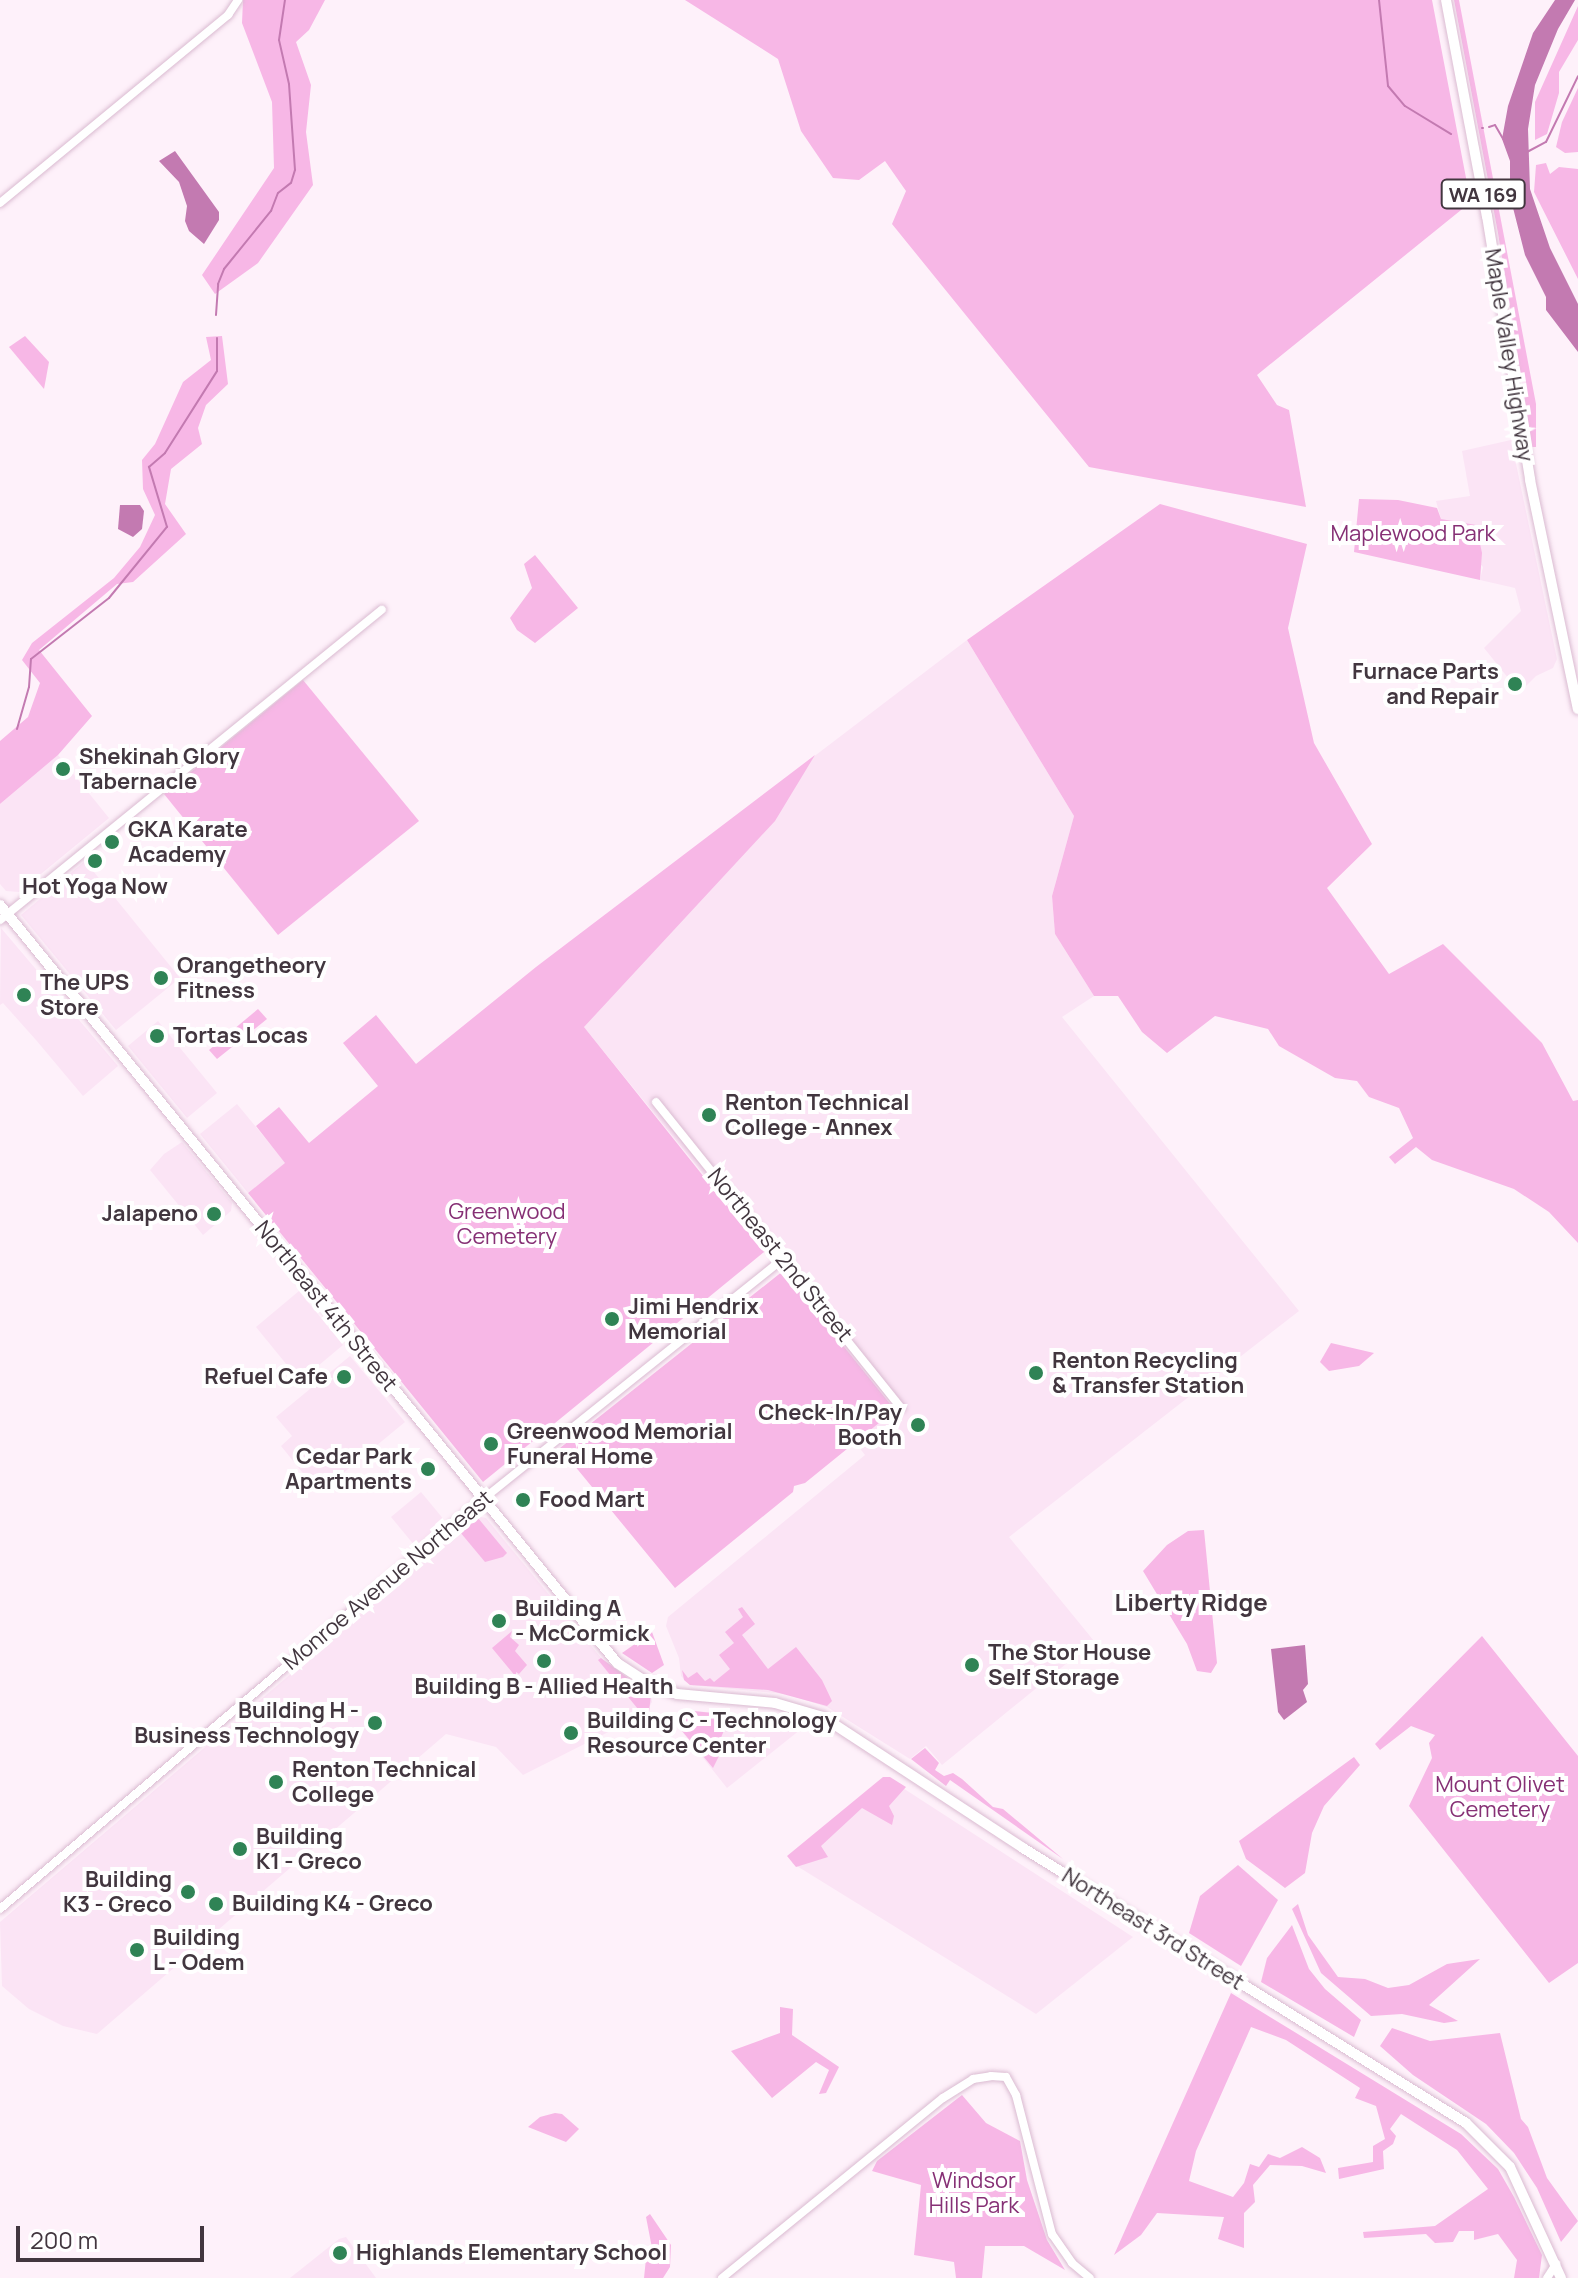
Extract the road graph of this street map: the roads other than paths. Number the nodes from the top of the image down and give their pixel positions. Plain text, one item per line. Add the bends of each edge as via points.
1 (238, 0) edge
2 (1446, 0) edge
3 (0, 203) edge
4 (382, 610) dead end
5 (1578, 709) edge
6 (2, 913) edge
7 (656, 1102) dead end
8 (783, 1259) junction
9 (901, 1408) dead end
10 (482, 1500) junction
11 (665, 1690) joint
12 (0, 1909) edge
13 (1557, 2263) junction
14 (722, 2278) edge
15 (1090, 2278) edge
16 (1547, 2278) edge
17 (1561, 2278) edge

1 - 3 street via 228,15
2 - 5 main road, Maple Valley Highway / WA 169 via 1530,480
4 - 6 street
6 - 10 main road, Northeast 4th Street
7 - 8 street, Northeast 2nd Street
8 - 9 street, Northeast 2nd Street
8 - 10 street, Monroe Avenue Northeast
10 - 11 main road, Northeast 4th Street via 604,1651 636,1677
10 - 12 street, Monroe Avenue Northeast
11 - 13 main road, Northeast 3rd Street via 775,1703 823,1717 1466,2123 1510,2167
13 - 16 street
13 - 17 main road, Northeast 3rd Street
14 - 15 street via 943,2098 973,2079 1006,2077 1016,2095 1052,2234

